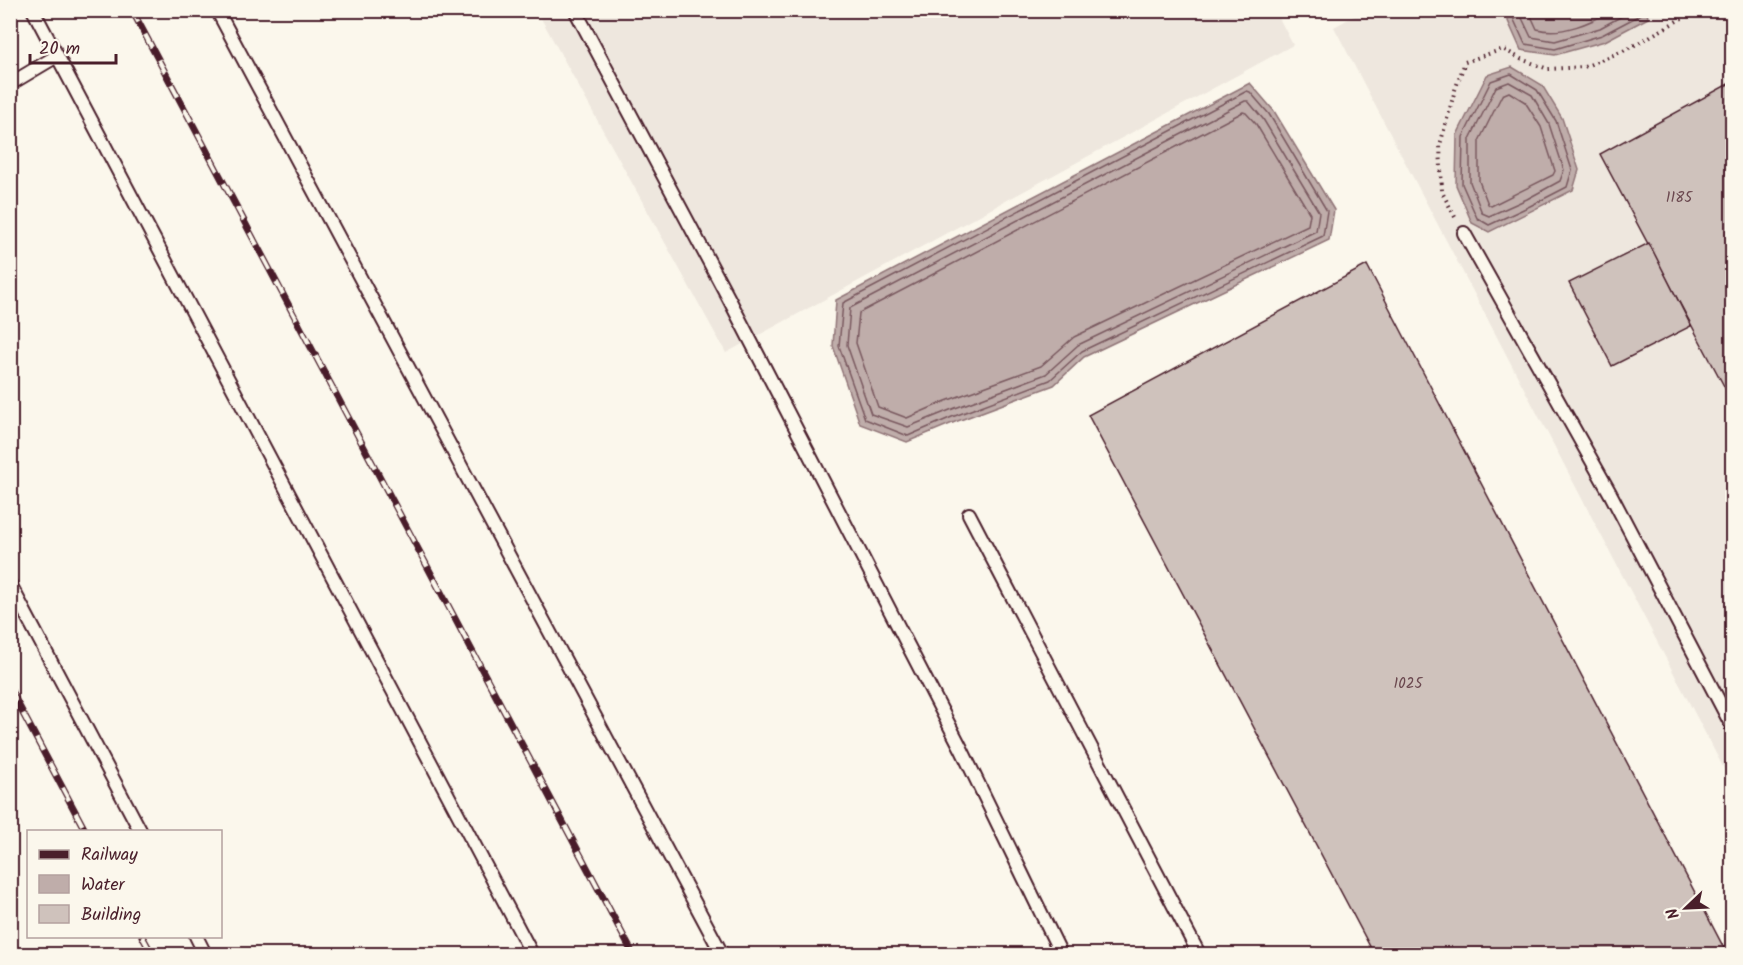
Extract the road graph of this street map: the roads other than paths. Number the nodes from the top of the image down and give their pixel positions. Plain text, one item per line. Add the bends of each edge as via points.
1 (33, 10) edge
2 (217, 10) edge
3 (576, 10) edge
4 (57, 56) junction
5 (10, 84) edge
6 (1464, 233) road end
7 (969, 514) dead end
8 (10, 584) edge
9 (1732, 726) edge
10 (140, 830) edge
11 (197, 938) edge
12 (205, 954) edge
13 (532, 954) edge
14 (722, 954) edge
15 (1061, 954) edge
16 (1199, 954) edge

1 - 4 lane
2 - 14 lane
3 - 15 lane via 950,727
4 - 5 lane
4 - 13 lane
6 - 9 lane via 1610,493
7 - 16 lane
8 - 10 lane
11 - 12 lane

